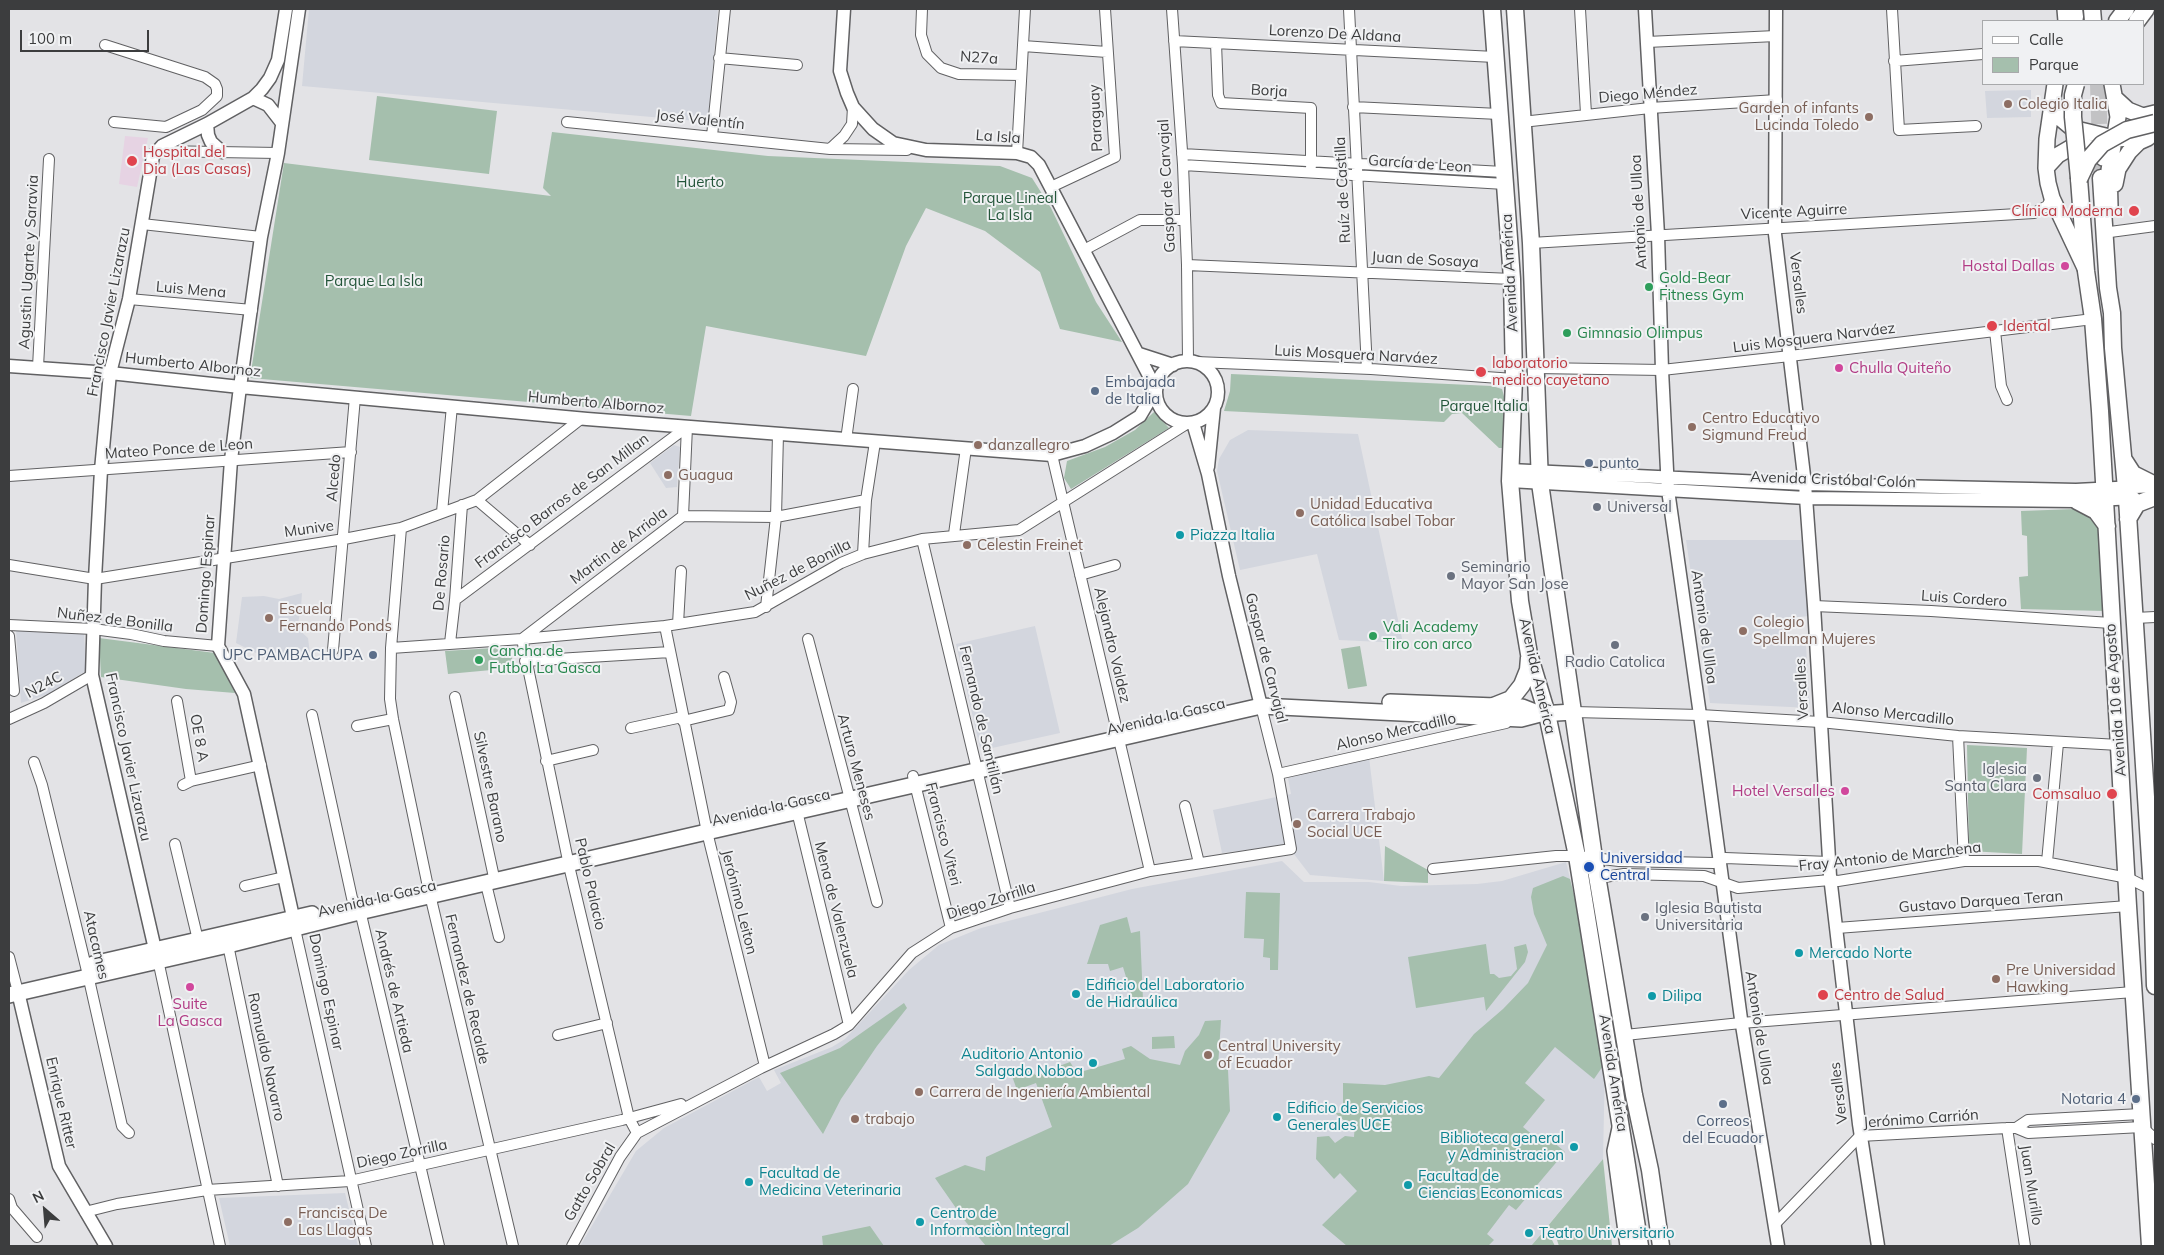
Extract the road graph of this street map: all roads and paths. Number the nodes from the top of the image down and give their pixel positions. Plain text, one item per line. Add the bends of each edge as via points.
1 (286, 9) edge
2 (299, 9) edge
3 (724, 9) edge
4 (844, 9) edge
5 (922, 9) edge
6 (1025, 9) edge
7 (1105, 9) edge
8 (1172, 9) edge
9 (1349, 9) edge
10 (1492, 9) edge
11 (1515, 9) edge
12 (1580, 9) edge
13 (1645, 9) edge
14 (1776, 9) edge
15 (1892, 9) edge
16 (2126, 9) edge
17 (2144, 13) edge
18 (2118, 20) edge
19 (2131, 20) edge
20 (1776, 36) junction
21 (1174, 41) junction
22 (1647, 42) junction
23 (1216, 43) junction
24 (105, 45) dead end
25 (1023, 46) junction
26 (1350, 50) junction
27 (1107, 52) junction
28 (1982, 54) edge
29 (1495, 57) junction
30 (719, 58) junction
31 (1894, 62) junction
32 (797, 65) dead end
33 (1021, 75) junction
34 (2076, 85) edge
35 (2112, 85) edge
36 (2054, 91) edge
37 (253, 98) junction
38 (2116, 99) junction
39 (1777, 100) junction
40 (854, 107) junction
41 (1353, 107) junction
42 (1650, 108) junction
43 (202, 110) junction
44 (2155, 113) edge
45 (1499, 114) junction
46 (1586, 114) junction
47 (2118, 117) junction
48 (114, 122) dead end
49 (567, 122) dead end
50 (1522, 122) junction
51 (282, 123) junction
52 (207, 124) junction
53 (1976, 126) dead end
54 (2155, 129) edge
55 (2095, 135) junction
56 (712, 136) junction
57 (2115, 138) junction
58 (830, 149) junction
59 (926, 150) junction
60 (156, 151) junction
61 (222, 152) junction
62 (278, 153) junction
63 (1017, 153) junction
64 (1182, 154) junction
65 (49, 159) dead end
66 (1311, 161) junction
67 (1183, 165) junction
68 (2046, 168) junction
69 (1357, 169) junction
70 (1311, 172) junction
71 (2105, 174) junction
72 (1504, 178) junction
73 (2079, 179) junction
74 (1051, 187) junction
75 (2088, 196) dead end
76 (2052, 198) junction
77 (2110, 205) junction
78 (1185, 220) junction
79 (142, 224) junction
80 (2155, 226) edge
81 (1775, 228) junction
82 (2110, 232) junction
83 (1658, 236) junction
84 (261, 237) junction
85 (1531, 243) junction
86 (1084, 250) junction
87 (1187, 265) junction
88 (2086, 271) junction
89 (1362, 272) junction
90 (1512, 279) junction
91 (129, 300) junction
92 (252, 310) junction
93 (2093, 311) junction
94 (2112, 313) junction
95 (1995, 331) junction
96 (1139, 354) junction
97 (1790, 356) junction
98 (1192, 362) junction
99 (1173, 365) junction
100 (9, 366) edge
101 (38, 367) junction
102 (1537, 368) junction
103 (1366, 369) junction
104 (1662, 370) junction
105 (110, 373) junction
106 (1514, 379) junction
107 (240, 387) junction
108 (853, 389) dead end
109 (1156, 389) junction
110 (355, 397) junction
111 (2007, 400) dead end
112 (452, 406) junction
113 (1214, 408) junction
114 (582, 418) junction
115 (1190, 423) junction
116 (687, 426) junction
117 (778, 434) junction
118 (846, 440) junction
119 (875, 442) junction
120 (966, 448) junction
121 (351, 452) junction
122 (1052, 454) junction
123 (231, 460) junction
124 (2124, 460) junction
125 (101, 470) junction
126 (1208, 474) junction
127 (1510, 475) junction
128 (9, 476) edge
129 (1540, 477) junction
130 (1668, 484) junction
131 (1805, 484) junction
132 (2155, 485) edge
133 (2126, 493) junction
134 (2105, 495) junction
135 (2155, 497) edge
136 (1806, 498) junction
137 (477, 500) junction
138 (866, 500) junction
139 (2077, 501) junction
140 (1064, 503) junction
141 (462, 505) junction
142 (442, 512) junction
143 (683, 516) junction
144 (776, 517) junction
145 (2128, 519) junction
146 (2107, 526) junction
147 (401, 528) junction
148 (954, 534) junction
149 (922, 538) junction
150 (344, 540) junction
151 (530, 545) junction
152 (863, 554) junction
153 (224, 557) junction
154 (1115, 564) dead end
155 (9, 566) edge
156 (681, 571) dead end
157 (1080, 575) junction
158 (94, 579) junction
159 (455, 600) junction
160 (1814, 606) junction
161 (766, 607) junction
162 (2155, 617) edge
163 (2135, 618) junction
164 (2111, 623) junction
165 (9, 624) edge
166 (678, 624) junction
167 (665, 626) junction
168 (93, 629) junction
169 (9, 636) edge
170 (522, 639) junction
171 (808, 639) dead end
172 (450, 643) junction
173 (218, 646) junction
174 (391, 648) junction
175 (333, 650) dead end
176 (670, 652) junction
177 (1529, 654) junction
178 (525, 661) junction
179 (92, 675) junction
180 (724, 677) dead end
181 (14, 691) dead end
182 (455, 698) dead end
183 (177, 701) dead end
184 (1260, 702) junction
185 (1492, 707) junction
186 (1573, 712) junction
187 (1543, 714) junction
188 (312, 715) dead end
189 (1700, 716) junction
190 (9, 719) edge
191 (393, 719) junction
192 (683, 719) junction
193 (1521, 719) junction
194 (1820, 722) junction
195 (357, 726) dead end
196 (631, 728) dead end
197 (1118, 733) junction
198 (1958, 736) junction
199 (2058, 743) junction
200 (2119, 745) junction
201 (593, 750) dead end
202 (546, 761) junction
203 (34, 762) dead end
204 (260, 765) junction
205 (977, 766) junction
206 (1278, 774) junction
207 (914, 781) junction
208 (848, 796) junction
209 (1185, 806) dead end
210 (796, 807) junction
211 (706, 828) junction
212 (175, 844) dead end
213 (1291, 849) joint
214 (1577, 856) junction
215 (1594, 858) junction
216 (568, 860) junction
217 (1719, 860) junction
218 (1964, 861) junction
219 (1829, 862) junction
220 (2047, 862) junction
221 (1199, 864) junction
222 (1433, 869) dead end
223 (1150, 871) junction
224 (284, 877) junction
225 (1598, 878) junction
226 (2128, 878) junction
227 (492, 880) junction
228 (1830, 880) junction
229 (1722, 881) junction
230 (245, 886) dead end
231 (2154, 891) edge
232 (430, 892) junction
233 (877, 902) dead end
234 (2128, 906) junction
235 (357, 908) junction
236 (1010, 908) junction
237 (294, 924) junction
238 (951, 928) junction
239 (1837, 928) junction
240 (499, 937) dead end
241 (198, 940) junction
242 (227, 940) junction
243 (157, 955) junction
244 (9, 957) edge
245 (87, 970) junction
246 (2155, 986) edge
247 (13, 989) edge
248 (2133, 992) junction
249 (1846, 1015) junction
250 (607, 1023) junction
251 (1741, 1023) junction
252 (849, 1025) junction
253 (558, 1035) dead end
254 (1625, 1035) junction
255 (765, 1066) junction
256 (719, 1090) junction
257 (1634, 1095) junction
258 (629, 1118) junction
259 (2141, 1120) junction
260 (1621, 1124) junction
261 (2012, 1128) junction
262 (129, 1134) dead end
263 (637, 1134) junction
264 (1860, 1136) junction
265 (2155, 1139) edge
266 (489, 1150) junction
267 (419, 1165) junction
268 (350, 1181) junction
269 (278, 1186) junction
270 (207, 1190) junction
271 (9, 1199) edge
272 (84, 1212) junction
273 (1775, 1224) junction
274 (37, 1237) dead end
275 (106, 1246) edge
276 (220, 1246) edge
277 (366, 1246) edge
278 (439, 1246) edge
279 (513, 1246) edge
280 (572, 1246) edge
281 (1628, 1246) edge
282 (1640, 1246) edge
283 (1653, 1246) edge
284 (1661, 1246) edge
285 (1778, 1246) edge
286 (1878, 1246) edge
287 (2025, 1246) edge
288 (2150, 1246) edge

1 - 37 street via 278,60 270,78
2 - 51 street, Domingo Espinar
3 - 30 street
4 - 40 street, La Isla via 840,71
5 - 33 street, N27a via 921,35 927,54 941,68 959,74
6 - 25 street
7 - 27 street, Paraguay
8 - 21 street, Gaspar de Carvajal
9 - 26 street, Ruíz de Castilla
10 - 29 main road, Avenida América
11 - 50 main road, Avenida América
12 - 46 street
13 - 22 street, Antonio de Ulloa
14 - 20 street, Versalles
15 - 31 street
16 - 18 main road
17 - 19 main road
20 - 22 street
20 - 39 street, Versalles
21 - 23 street, Lorenzo De Aldana
21 - 64 street, Gaspar de Carvajal
22 - 42 street, Antonio de Ulloa
23 - 26 street, Lorenzo De Aldana
23 - 66 street, Borja via 1221,102 1310,108
24 - 43 street via 205,77 215,84 218,96
25 - 27 street
25 - 33 street
26 - 29 street, Lorenzo De Aldana
26 - 41 street, Ruíz de Castilla
27 - 74 street, Paraguay via 1115,157
28 - 31 street
29 - 45 main road, Avenida América
30 - 32 street
30 - 56 street
31 - 53 street via 1899,130
33 - 63 street
34 - 73 main road, bridge via 2073,117
35 - 38 main road, Avenida 10 de Agosto
36 - 55 main road via 2060,118 2072,128
36 - 68 main road, Avenida 10 de Agosto
37 - 51 street via 268,105
37 - 52 street
38 - 44 main road via 2128,110 2143,116
38 - 47 main road, Avenida 10 de Agosto
39 - 42 street, Diego Méndez
39 - 81 street, Versalles
40 - 58 street via 852,124
40 - 59 street, La Isla via 873,129 893,143
41 - 45 street
41 - 69 street, Ruíz de Castilla
42 - 46 street, Diego Méndez
42 - 83 street, Antonio de Ulloa
43 - 48 street via 162,128
43 - 52 street
45 - 72 main road, Avenida América
46 - 50 street, Diego Méndez
47 - 55 main road via 2108,129
47 - 57 main road, Avenida 10 de Agosto
49 - 56 street, José Valentín
50 - 85 main road, Avenida América
51 - 62 street, Domingo Espinar
52 - 60 street
52 - 61 street via 209,139
54 - 57 main road
54 - 73 main road, bridge via 2127,130 2102,144 2088,160
54 - 77 main road via 2129,152 2118,170
55 - 57 main road
56 - 58 street, José Valentín
57 - 71 main road, Avenida 10 de Agosto
58 - 59 street, José Valentín
59 - 63 street, La Isla
60 - 61 street
60 - 79 street, Francisco Javier Lizarazu
61 - 62 street
62 - 84 street, Domingo Espinar
63 - 74 street, La Isla via 1035,161
64 - 66 street, García de Leon
64 - 67 street, Gaspar de Carvajal
65 - 101 street, Agustin Ugarte y Saravia
66 - 69 street, García de Leon
66 - 70 street, Borja
67 - 70 street, García de Leon
67 - 78 street, Gaspar de Carvajal
68 - 71 main road via 2058,155 2080,145 2094,149 2102,157
68 - 76 main road, Avenida 10 de Agosto
69 - 70 street, García de Leon
69 - 72 street, García de Leon
69 - 89 street, Ruíz de Castilla
71 - 77 main road, Avenida 10 de Agosto
71 - 94 main road, Avenida 10 de Agosto via 2108,288
72 - 90 main road, Avenida América
73 - 88 main road
74 - 86 street, La Isla
75 - 93 main road, Avenida 10 de Agosto
76 - 81 street, Vicente Aguirre via 2047,206 2034,213
76 - 88 main road, Avenida 10 de Agosto
77 - 82 main road, Avenida 10 de Agosto
78 - 86 street via 1140,220
78 - 87 street, Gaspar de Carvajal
79 - 84 street
79 - 91 street, Francisco Javier Lizarazu
80 - 82 street
81 - 83 street, Vicente Aguirre
81 - 97 street, Versalles
82 - 94 main road, Avenida 10 de Agosto via 2114,288
83 - 85 street, Vicente Aguirre
83 - 104 street, Antonio de Ulloa
84 - 92 street, Domingo Espinar
85 - 102 main road, Avenida América
86 - 96 street, La Isla
87 - 89 street, Juan de Sosaya
87 - 98 street, Gaspar de Carvajal
88 - 93 main road, Avenida 10 de Agosto
89 - 90 street, Juan de Sosaya
89 - 103 street, Ruíz de Castilla
90 - 106 main road, Avenida América
91 - 92 street, Luis Mena
91 - 105 street, Francisco Javier Lizarazu
92 - 107 street, Domingo Espinar
93 - 95 street, Luis Mosquera Narváez
93 - 134 main road, Avenida 10 de Agosto
94 - 124 main road, Avenida 10 de Agosto
95 - 97 street, Luis Mosquera Narváez
95 - 111 street via 2001,386
96 - 99 street
96 - 109 street, La Isla
97 - 104 street, Luis Mosquera Narváez
97 - 131 street, Versalles
98 - 99 street
98 - 103 street, Luis Mosquera Narváez
98 - 113 street, Gaspar de Carvajal via 1212,373 1217,381 1218,400
99 - 109 street via 1159,379
100 - 101 street, Humberto Albornoz
101 - 105 street, Humberto Albornoz
102 - 104 street, Luis Mosquera Narváez
102 - 129 main road, Avenida América
103 - 106 street, Luis Mosquera Narváez
104 - 130 street, Antonio de Ulloa
105 - 107 street, Humberto Albornoz
105 - 125 street, Francisco Javier Lizarazu
106 - 127 main road, Avenida América
107 - 110 street, Humberto Albornoz
107 - 123 street, Domingo Espinar
108 - 118 street
109 - 115 street via 1164,413 1177,422
109 - 122 street, Humberto Albornoz via 1148,406 1134,420 1085,446
110 - 112 street, Humberto Albornoz
110 - 121 street, Alcedo
112 - 114 street, Humberto Albornoz
112 - 142 street
113 - 115 street via 1208,415
113 - 126 street, Gaspar de Carvajal
114 - 116 street, Humberto Albornoz
114 - 137 street, Munive
115 - 126 street, Gaspar de Carvajal
115 - 140 street, Nuñez de Bonilla
116 - 117 street, Humberto Albornoz
116 - 143 street
116 - 151 street, Francisco Barros de San Millan
117 - 118 street, Humberto Albornoz
117 - 144 street
118 - 119 street, Humberto Albornoz
119 - 120 street, Humberto Albornoz
119 - 138 street
120 - 122 street, Humberto Albornoz
120 - 148 street
121 - 123 street, Mateo Ponce de Leon
121 - 150 street, Alcedo
122 - 140 street, Alejandro Valdez
123 - 125 street, Mateo Ponce de Leon
123 - 153 street, Domingo Espinar
124 - 132 main road via 2133,474
124 - 133 main road, Avenida 10 de Agosto
125 - 128 street, Mateo Ponce de Leon
125 - 158 street, Francisco Javier Lizarazu
126 - 184 street, Gaspar de Carvajal
127 - 129 street, Avenida Cristóbal Colón
127 - 177 main road, Avenida América via 1520,601
129 - 130 street, Avenida Cristóbal Colón
129 - 186 main road, Avenida América
130 - 131 street, Avenida Cristóbal Colón
130 - 136 street, Avenida Cristóbal Colón
130 - 189 street, Antonio de Ulloa
131 - 134 street, Avenida Cristóbal Colón
131 - 136 street, Versalles
132 - 133 street, Avenida Cristóbal Colón
133 - 134 street, Avenida Cristóbal Colón
133 - 135 street, Avenida Cristóbal Colón
133 - 145 main road, Avenida 10 de Agosto
134 - 139 street, Avenida Cristóbal Colón
134 - 146 main road, Avenida 10 de Agosto
135 - 145 main road via 2137,504
136 - 139 street, Avenida Cristóbal Colón
136 - 160 street, Versalles
137 - 141 street, Munive
137 - 151 street
138 - 144 street, Martin de Arriola
138 - 152 street
139 - 146 main road via 2096,511
140 - 148 street, Nuñez de Bonilla via 1019,530
140 - 157 street, Alejandro Valdez
141 - 142 street, Munive
141 - 159 street, De Rosario
142 - 147 street, Munive
143 - 144 street, Martin de Arriola
143 - 170 street, Martin de Arriola
144 - 161 street
145 - 163 main road, Avenida 10 de Agosto
146 - 164 main road, Avenida 10 de Agosto
147 - 150 street, Munive
147 - 174 street, Fernandez de Recalde
148 - 149 street, Nuñez de Bonilla
149 - 152 street, Nuñez de Bonilla
149 - 205 street, Fernando de Santillán
150 - 153 street, Munive
150 - 175 street, Alcedo
151 - 159 street, Francisco Barros de San Millan
152 - 161 street, Nuñez de Bonilla via 841,563
153 - 158 street, Munive
153 - 173 street, Domingo Espinar
154 - 157 street
155 - 158 street, Munive
156 - 166 street
157 - 197 street, Alejandro Valdez
158 - 168 street, Francisco Javier Lizarazu
159 - 172 street, De Rosario
160 - 164 street, Luis Cordero
160 - 194 street, Versalles
161 - 166 street, Nuñez de Bonilla via 755,612
162 - 163 street
163 - 231 main road, Avenida 10 de Agosto
164 - 200 main road, Avenida 10 de Agosto
165 - 168 street, Nuñez de Bonilla
166 - 167 street, Nuñez de Bonilla
167 - 170 street, Nuñez de Bonilla
167 - 176 street, Jerónimo Leiton
168 - 173 street, Nuñez de Bonilla via 164,642
168 - 179 street, Francisco Javier Lizarazu
169 - 181 street
170 - 172 street, Nuñez de Bonilla
170 - 178 street, Pablo Palacio
171 - 208 street, Arturo Meneses
172 - 174 street, Nuñez de Bonilla
173 - 204 street, Domingo Espinar via 244,694
174 - 191 street, Fernandez de Recalde
176 - 178 street
176 - 192 street, Jerónimo Leiton
177 - 185 main road via 1528,670 1522,685 1511,699
177 - 187 main road, Avenida América
178 - 202 street, Pablo Palacio
179 - 190 street, N24C
179 - 243 street, Francisco Javier Lizarazu
180 - 192 street via 731,702 729,710
182 - 227 street, Silvestre Barano
183 - 204 street, OE 8 A via 187,783
184 - 185 main road, Avenida la Gasca
184 - 193 main road, Avenida la Gasca
184 - 197 main road, Avenida la Gasca
184 - 206 street, Gaspar de Carvajal
185 - 187 main road, Avenida la Gasca via 1522,707
186 - 187 main road, Avenida la Gasca
186 - 189 street, Alonso Mercadillo
186 - 215 main road, Avenida América
187 - 193 main road, Avenida la Gasca
187 - 214 main road, Avenida América
188 - 235 street, Andrés de Artieda
189 - 194 street, Alonso Mercadillo
189 - 217 street, Antonio de Ulloa
191 - 195 street
191 - 232 street, Fernandez de Recalde
192 - 196 street
192 - 211 street, Jerónimo Leiton
193 - 206 street, Alonso Mercadillo
194 - 198 street, Alonso Mercadillo
194 - 219 street, Versalles
197 - 205 main road, Avenida la Gasca
197 - 223 street, Alejandro Valdez
198 - 199 street, Alonso Mercadillo
198 - 218 street
199 - 200 street, Alonso Mercadillo
199 - 220 street
200 - 226 main road, Avenida 10 de Agosto
201 - 202 street
202 - 216 street, Pablo Palacio
203 - 245 street, Atacames
204 - 224 street, Domingo Espinar
205 - 207 main road, Avenida la Gasca
205 - 236 street, Fernando de Santillán
206 - 213 street, Gaspar de Carvajal
207 - 208 main road, Avenida la Gasca
207 - 238 street, Francisco Viteri
208 - 210 main road, Avenida la Gasca
208 - 233 street, Arturo Meneses
209 - 221 street
210 - 211 main road, Avenida la Gasca
210 - 252 street, Mena de Valenzuela
211 - 216 main road, Avenida la Gasca
211 - 255 street, Jerónimo Leiton
212 - 241 street
213 - 221 street, Diego Zorrilla
214 - 215 street, Fray Antonio de Marchena
214 - 222 street, Fray Antonio de Marchena
214 - 260 main road, Avenida América
215 - 217 street, Fray Antonio de Marchena via 1704,863
215 - 225 main road, Avenida América
216 - 227 main road, Avenida la Gasca
216 - 250 street, Pablo Palacio
217 - 219 street, Fray Antonio de Marchena
217 - 229 street, Antonio de Ulloa
218 - 220 street, Fray Antonio de Marchena
218 - 228 street, Fray Antonio de Marchena
219 - 228 street, Versalles
220 - 226 street, Fray Antonio de Marchena
221 - 223 street, Diego Zorrilla
223 - 236 street, Diego Zorrilla
224 - 230 street
224 - 237 street, Domingo Espinar
225 - 229 street, Fray Antonio de Marchena via 1624,874 1704,876
225 - 254 main road, Avenida América
226 - 231 street, Fray Antonio de Marchena
226 - 234 main road, Avenida 10 de Agosto
227 - 232 main road, Avenida la Gasca
227 - 240 street, Silvestre Barano
228 - 229 street, Fray Antonio de Marchena via 1738,888
228 - 239 street, Versalles
229 - 251 street, Antonio de Ulloa
231 - 246 main road, Avenida 10 de Agosto
232 - 235 main road, Avenida la Gasca
232 - 266 street, Fernandez de Recalde
234 - 239 street, Gustavo Darquea Teran
234 - 248 main road, Avenida 10 de Agosto
235 - 237 main road, Avenida la Gasca
235 - 267 street, Andrés de Artieda
236 - 238 street, Diego Zorrilla
237 - 242 main road, Avenida la Gasca
237 - 268 street, Domingo Espinar
238 - 252 street, Diego Zorrilla via 912,953
239 - 249 street, Versalles
241 - 242 main road, Avenida la Gasca
241 - 243 main road, Avenida la Gasca
242 - 243 main road, Avenida la Gasca
242 - 269 street, Romualdo Navarro
243 - 245 main road, Avenida la Gasca
243 - 270 street, Francisco Javier Lizarazu
244 - 247 street, Enrique Ritter
245 - 247 main road, Avenida la Gasca
245 - 262 street, Atacames via 122,1126
247 - 272 street, Enrique Ritter via 59,1166
248 - 249 street
248 - 259 main road, Avenida 10 de Agosto
249 - 251 street
249 - 264 street, Versalles
250 - 253 street
250 - 258 street, Pablo Palacio
251 - 254 street
251 - 273 street, Antonio de Ulloa
252 - 255 street, Diego Zorrilla
254 - 257 main road, Avenida América
255 - 256 street, Diego Zorrilla
256 - 258 street, Diego Zorrilla
256 - 263 street, Diego Zorrilla
257 - 283 main road
257 - 284 main road, Avenida América via 1650,1170
258 - 263 street, Pablo Palacio
258 - 266 street, Diego Zorrilla
259 - 261 street, Jerónimo Carrión via 2028,1133
259 - 265 street
259 - 288 main road, Avenida 10 de Agosto
260 - 281 main road via 1615,1151
260 - 282 main road, Avenida América
261 - 264 street, Jerónimo Carrión
261 - 287 street, Juan Murillo
263 - 280 street, Gatto Sobral via 620,1157
264 - 273 street, Jerónimo Carrión
264 - 286 street, Versalles
266 - 267 street, Diego Zorrilla
266 - 279 street, Fernandez de Recalde
267 - 268 street, Diego Zorrilla
267 - 278 street, Andrés de Artieda
268 - 269 street, Diego Zorrilla
268 - 277 street, Domingo Espinar
269 - 270 street, Diego Zorrilla
270 - 272 street, Diego Zorrilla
270 - 276 street, Francisco Javier Lizarazu
271 - 274 street via 12,1208
272 - 275 street, Enrique Ritter
273 - 285 street, Antonio de Ulloa

